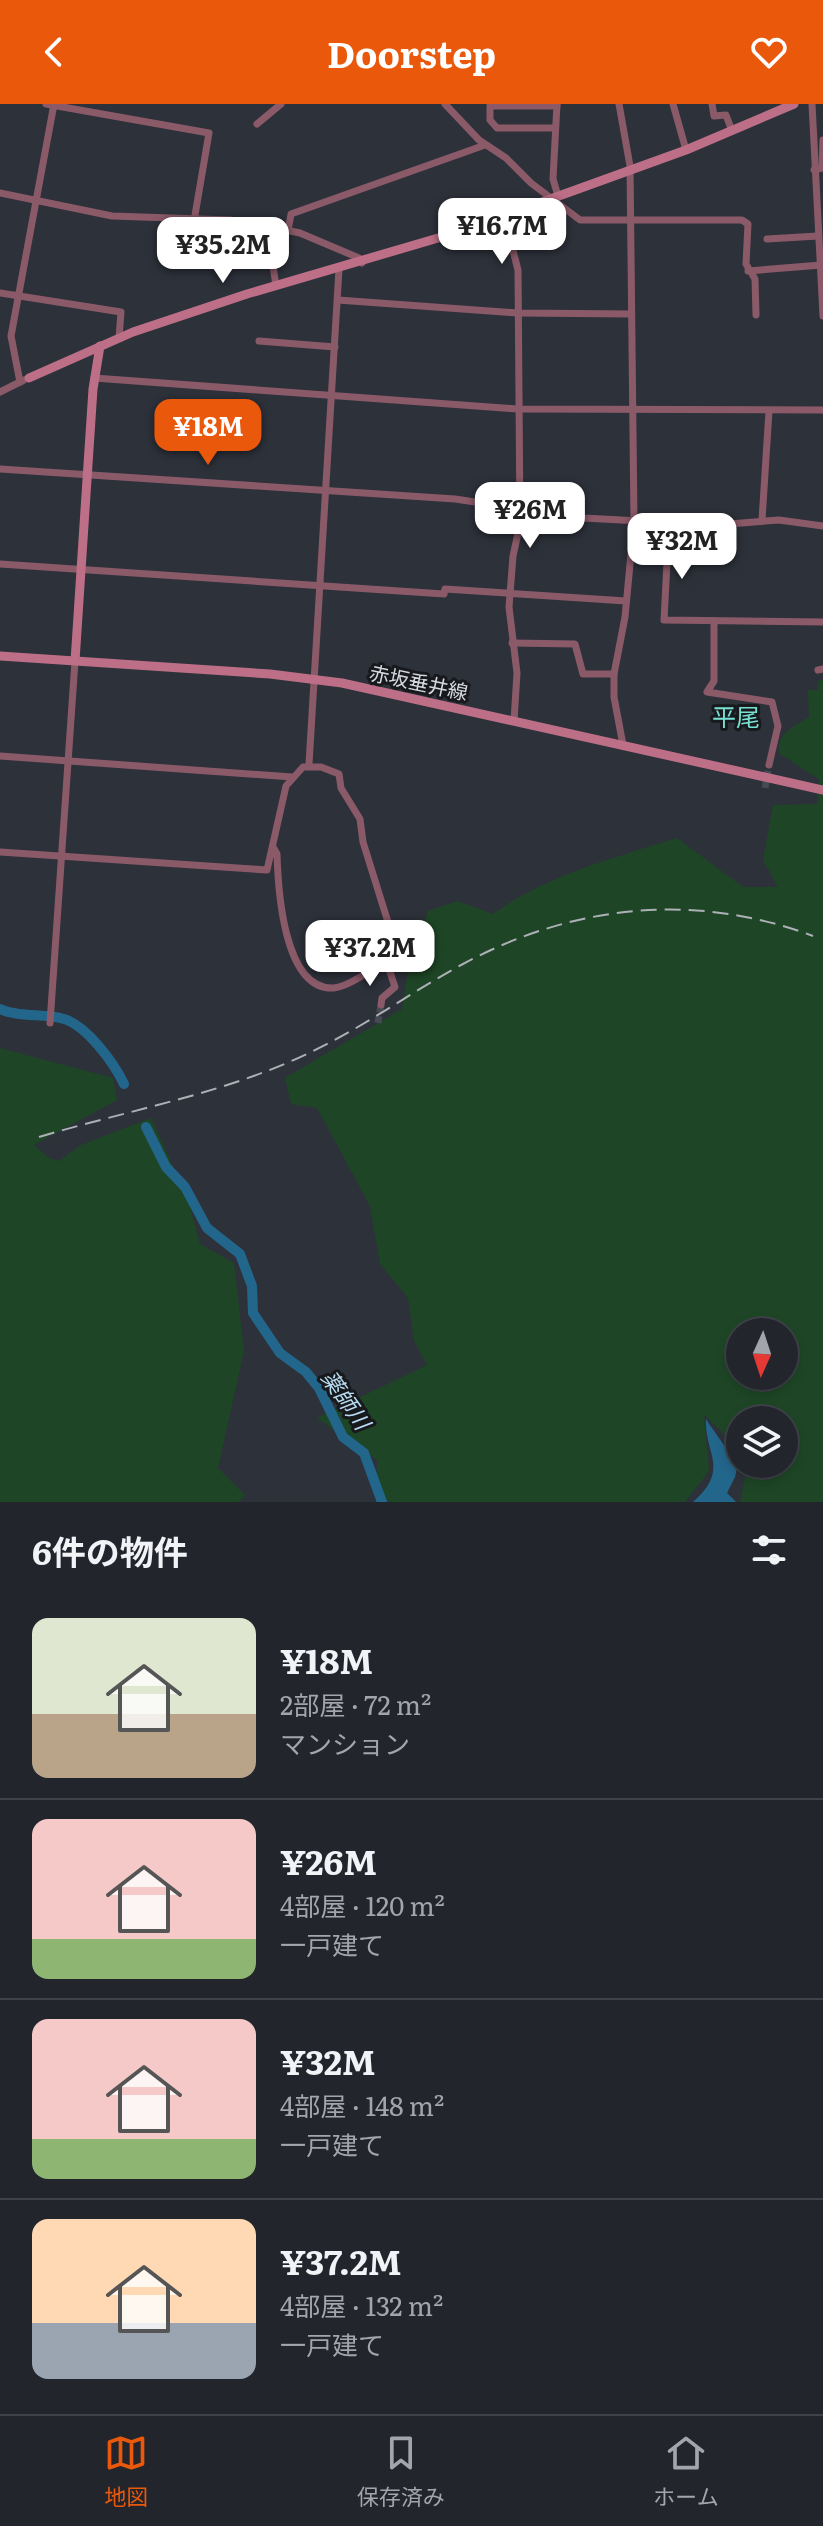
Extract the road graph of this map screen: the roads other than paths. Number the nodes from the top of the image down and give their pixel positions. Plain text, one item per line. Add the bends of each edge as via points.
1 (51, 104) edge
2 (281, 104) edge
3 (619, 104) edge
4 (673, 104) edge
5 (712, 104) edge
6 (794, 104) edge
7 (812, 104) edge
8 (557, 105) edge
9 (450, 106) edge
10 (257, 124) dead end
11 (555, 128) junction
12 (732, 131) junction
13 (823, 140) edge
14 (485, 145) junction
15 (686, 150) junction
16 (814, 170) junction
17 (630, 171) junction
18 (819, 187) edge
19 (0, 193) edge
20 (554, 198) junction
21 (37, 202) junction
22 (504, 216) junction
23 (630, 220) junction
24 (194, 221) junction
25 (267, 226) junction
26 (288, 231) junction
27 (818, 236) junction
28 (767, 239) dead end
29 (362, 263) junction
30 (821, 265) edge
31 (339, 269) junction
32 (748, 271) junction
33 (276, 286) junction
34 (0, 293) edge
35 (20, 294) junction
36 (338, 300) junction
37 (517, 313) junction
38 (631, 314) junction
39 (756, 315) dead end
40 (823, 316) edge
41 (119, 338) junction
42 (259, 341) dead end
43 (100, 346) junction
44 (335, 347) junction
45 (94, 378) junction
46 (24, 380) junction
47 (0, 392) edge
48 (332, 395) junction
49 (517, 409) junction
50 (823, 410) edge
51 (630, 411) junction
52 (769, 411) junction
53 (0, 469) edge
54 (88, 474) junction
55 (326, 490) junction
56 (520, 509) junction
57 (762, 520) junction
58 (634, 522) junction
59 (669, 524) junction
60 (823, 526) edge
61 (0, 564) edge
62 (81, 569) junction
63 (319, 586) junction
64 (511, 591) junction
65 (626, 601) junction
66 (714, 621) junction
67 (823, 622) edge
68 (512, 643) junction
69 (0, 656) edge
70 (75, 661) junction
71 (614, 674) junction
72 (314, 680) junction
73 (514, 721) junction
74 (623, 745) junction
75 (0, 756) edge
76 (70, 761) junction
77 (309, 764) junction
78 (769, 765) tunnel mouth
79 (292, 777) junction
80 (823, 790) edge
81 (273, 847) junction
82 (0, 852) edge
83 (63, 856) junction
84 (386, 960) junction
85 (381, 1005) tunnel mouth
86 (50, 1018) dead end

1 - 21 street
1 - 24 street via 209,133
2 - 10 street
3 - 17 street
4 - 15 street
5 - 12 street via 714,116 726,115
6 - 12 street
7 - 16 street
8 - 11 street
8 - 11 street via 490,106 490,120 497,128
9 - 14 street
11 - 20 street
12 - 15 street
13 - 16 street via 822,168
14 - 20 street
14 - 26 street via 291,214
15 - 17 street
16 - 18 street
17 - 20 street
17 - 23 street
18 - 27 street
19 - 21 street
20 - 22 street
20 - 23 street via 580,220
21 - 24 street via 112,216
21 - 35 street
22 - 29 street
22 - 37 street via 517,262
23 - 32 street via 742,220 748,224
23 - 38 street
24 - 25 street
25 - 26 street
25 - 33 street
26 - 29 street
27 - 28 street
27 - 30 street
29 - 31 street
30 - 32 street
30 - 40 street
31 - 33 street
31 - 36 street
32 - 39 street via 755,279
33 - 41 street
34 - 35 street
35 - 41 street via 121,312
35 - 46 street via 9,352
36 - 37 street
36 - 44 street
37 - 38 street
37 - 49 street
38 - 51 street
41 - 43 street
42 - 44 street
43 - 45 street
43 - 46 street
44 - 48 street
45 - 48 street
45 - 54 street
46 - 47 street
48 - 49 street
48 - 55 street
49 - 51 street
49 - 56 street
50 - 52 street
51 - 52 street
51 - 58 street
52 - 57 street
53 - 54 street
54 - 55 street
54 - 62 street
55 - 56 street
55 - 63 street
56 - 58 street
56 - 64 street
57 - 59 street
57 - 60 street
58 - 59 street
58 - 65 street
59 - 66 street via 664,620
61 - 62 street
62 - 63 street
62 - 70 street
63 - 64 street via 444,594 445,589
63 - 72 street
64 - 65 street
64 - 68 street
65 - 71 street
66 - 67 street
66 - 78 street via 714,681 707,692 772,702 778,726
68 - 71 street via 575,644 583,674
68 - 73 street via 517,673
69 - 70 street, 赤坂垂井線
70 - 72 street, 赤坂垂井線
70 - 76 street
71 - 74 street
72 - 73 street, 赤坂垂井線
72 - 77 street
73 - 74 street, 赤坂垂井線
74 - 80 street, 赤坂垂井線
75 - 76 street
76 - 79 street
76 - 83 street
77 - 79 street
77 - 84 street via 339,774 341,788 360,819 392,935
79 - 81 street
81 - 83 street via 267,870
81 - 84 street via 288,941 310,976 336,988
82 - 83 street
83 - 86 street
84 - 85 street via 395,987

